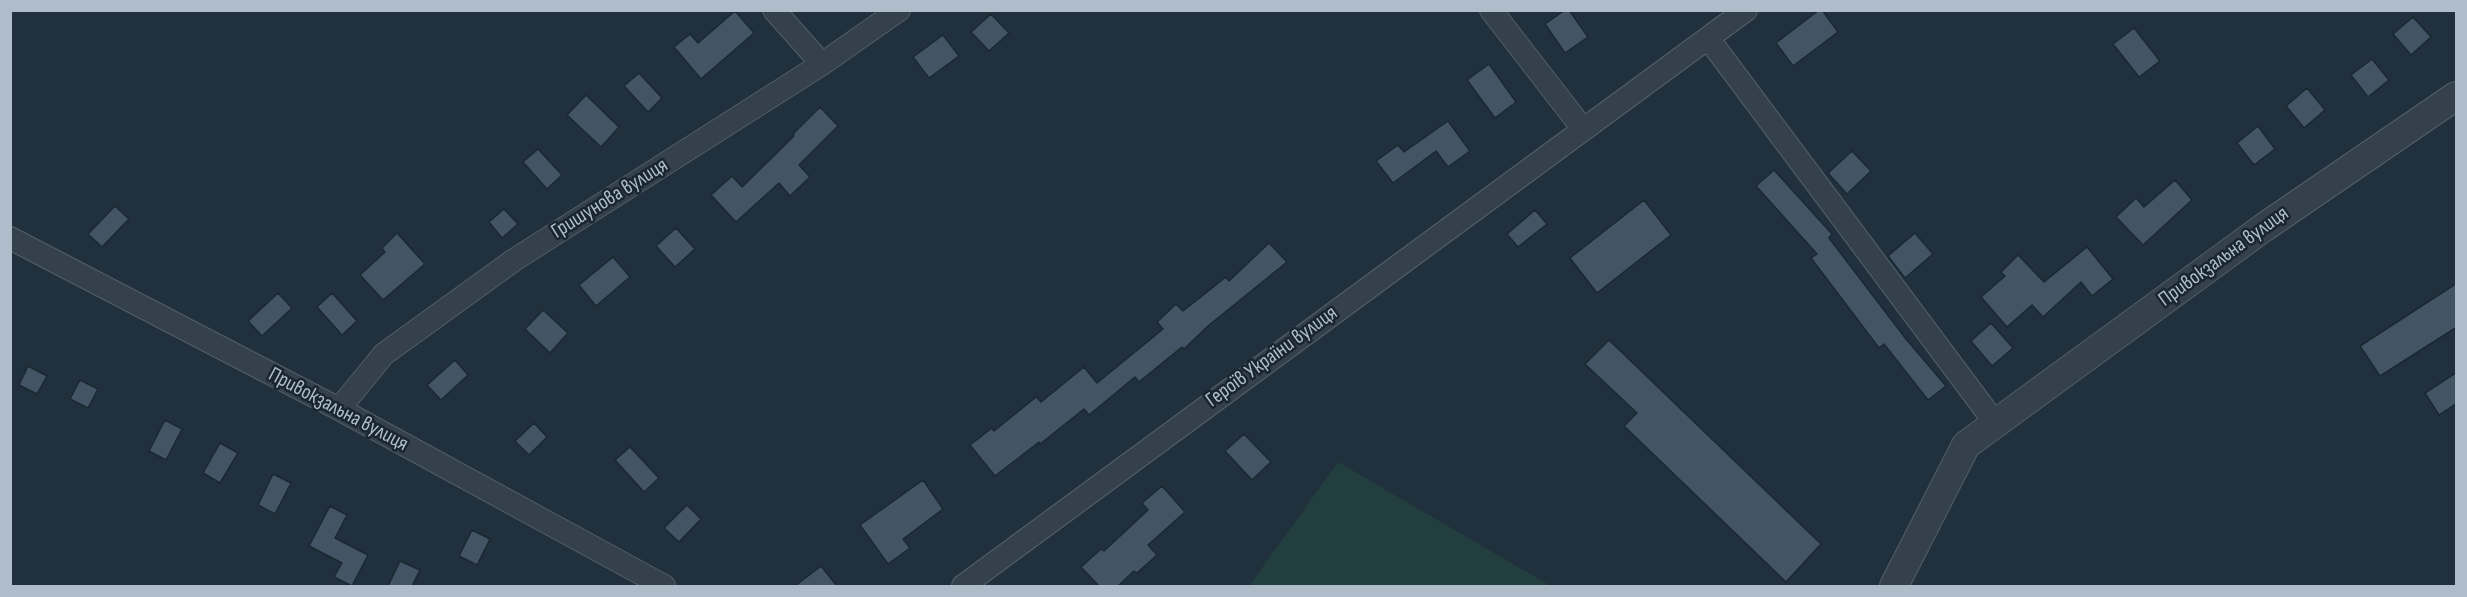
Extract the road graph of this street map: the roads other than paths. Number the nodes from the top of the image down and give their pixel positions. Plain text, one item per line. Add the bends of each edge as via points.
1 (774, 10) edge
2 (899, 10) edge
3 (1491, 10) edge
4 (1746, 10) edge
5 (1708, 38) junction
6 (822, 64) junction
7 (2457, 96) edge
8 (1583, 129) junction
9 (10, 238) edge
10 (339, 409) junction
11 (1996, 424) junction
12 (664, 586) edge
13 (963, 586) edge
14 (1894, 586) edge

1 - 6 street
2 - 6 street, Гришунова вулиця
3 - 8 street
4 - 5 street, Героїв України вулиця
5 - 8 street, Героїв України вулиця
5 - 11 street
6 - 10 street, Гришунова вулиця via 514,260 384,354
7 - 11 street, Привокзальна вулиця via 2263,228
8 - 13 street, Героїв України вулиця
9 - 10 street, Привокзальна вулиця
10 - 12 street, Привокзальна вулиця
11 - 14 street, Привокзальна вулиця via 1966,445

